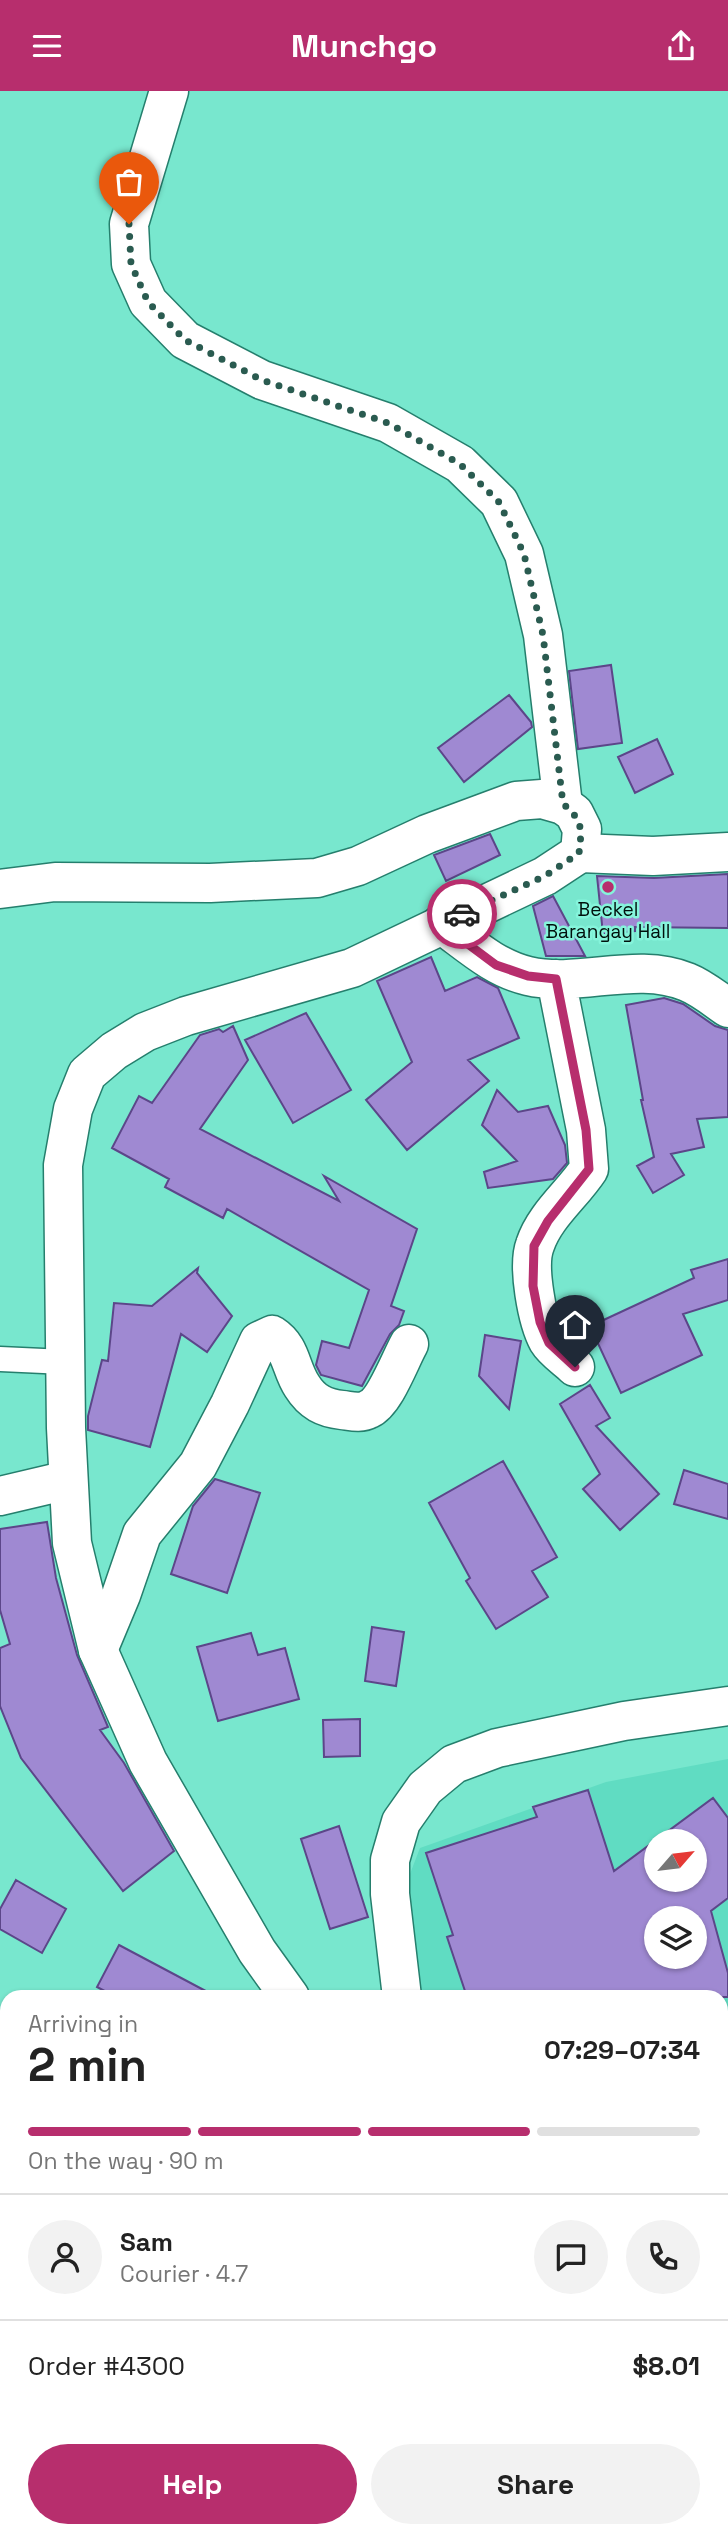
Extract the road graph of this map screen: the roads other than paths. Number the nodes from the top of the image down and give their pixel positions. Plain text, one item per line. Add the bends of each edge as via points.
1 (169, 91) edge
2 (563, 804) junction
3 (728, 826) edge
4 (728, 852) edge
5 (579, 853) junction
6 (653, 856) junction
7 (0, 889) edge
8 (441, 924) junction
9 (556, 979) junction
10 (728, 1008) edge
11 (409, 1344) dead end
12 (0, 1359) edge
13 (65, 1362) junction
14 (575, 1367) dead end
15 (68, 1480) junction
16 (0, 1496) edge
17 (97, 1650) junction
18 (728, 1706) edge
19 (285, 1990) edge
20 (401, 1990) edge

1 - 2 street via 129,224 131,264 148,302 185,340 262,380 388,423 460,464 499,502 524,554 543,635
2 - 5 street via 582,829
2 - 7 street via 542,799 516,801 358,866 317,878 55,882
3 - 6 street via 684,837
4 - 6 street
5 - 6 street
5 - 8 street via 545,876
8 - 9 street via 496,965
8 - 13 street via 352,968 145,1032 87,1074 73,1109 64,1165
9 - 10 street via 662,975 688,982
9 - 14 street via 586,1130 589,1169 534,1246 533,1286 549,1343
11 - 17 street via 379,1401 359,1412 327,1409 313,1400 295,1374 283,1342 272,1335 258,1341 198,1465 142,1534
12 - 13 lane
13 - 15 street
15 - 16 street
15 - 17 street via 72,1543
17 - 19 street via 148,1762 257,1951
18 - 20 street via 624,1721 496,1748 454,1764 425,1788 401,1822 390,1860

